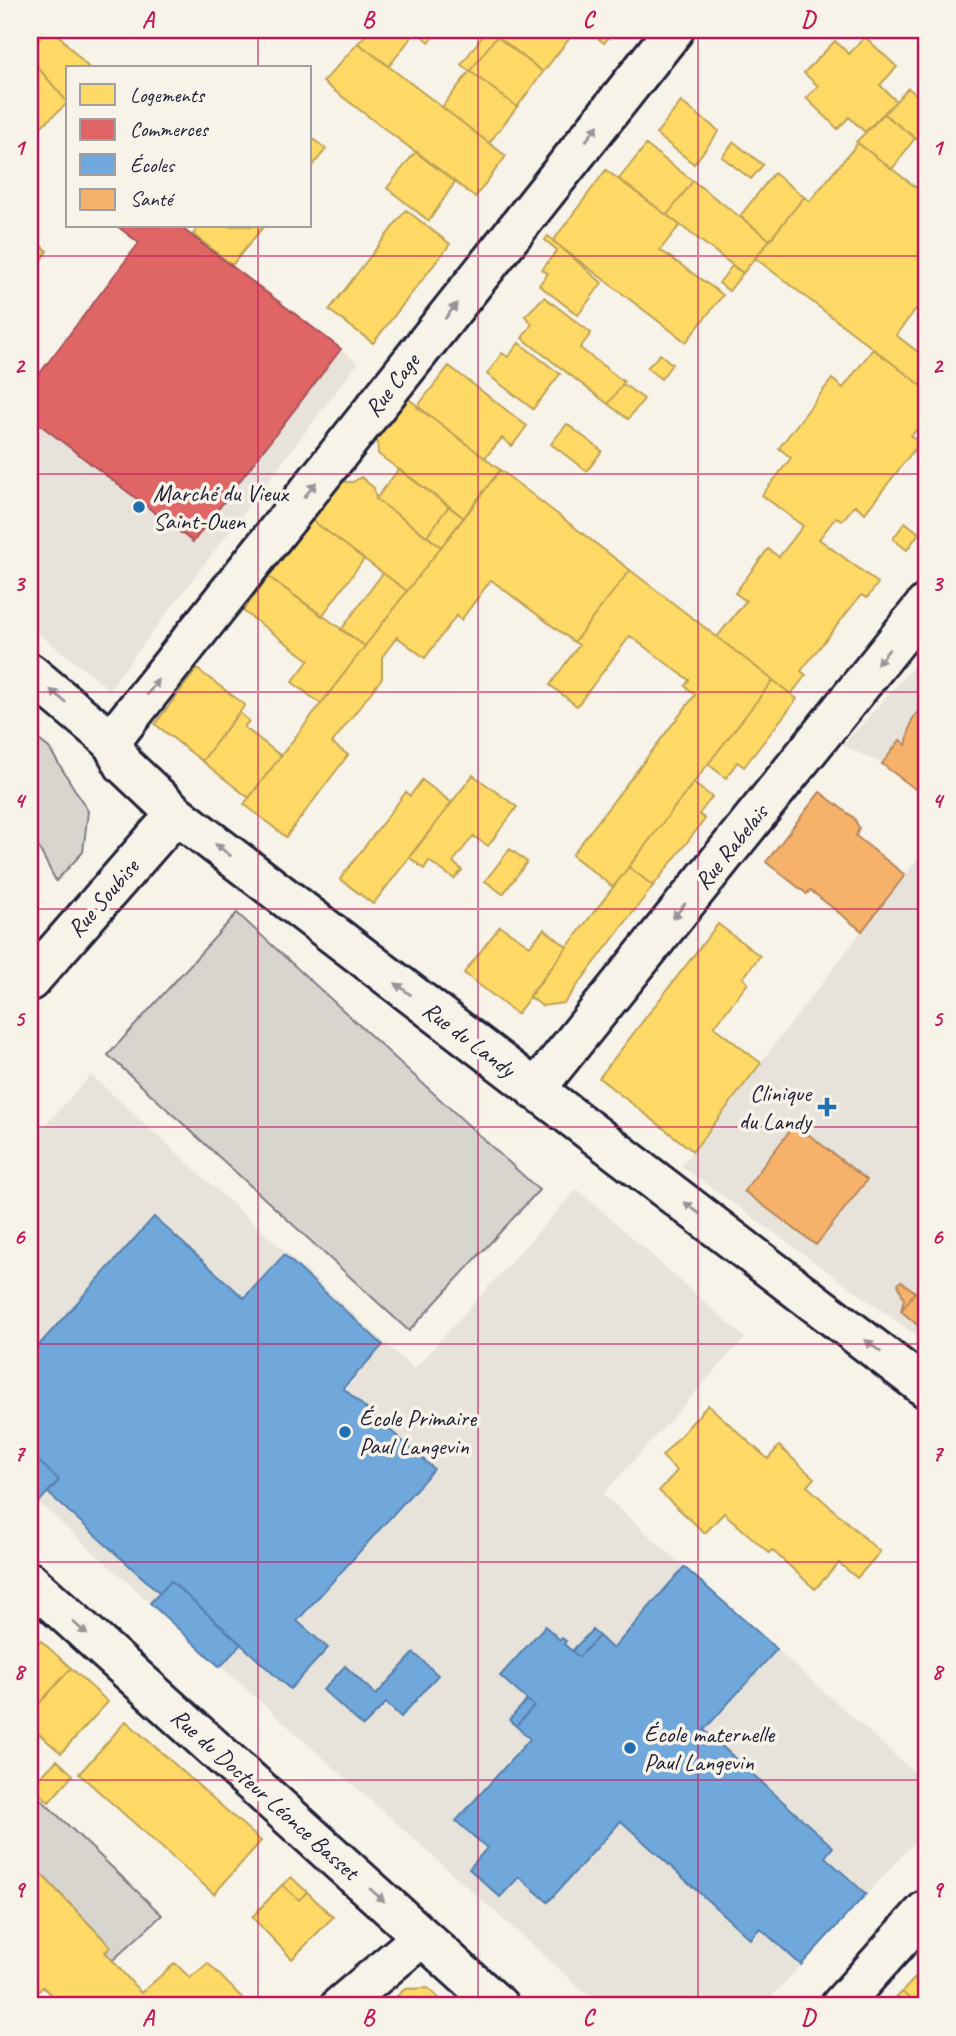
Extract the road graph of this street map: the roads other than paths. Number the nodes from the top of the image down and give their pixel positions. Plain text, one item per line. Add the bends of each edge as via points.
1 (674, 30) edge
2 (926, 604) edge
3 (30, 673) edge
4 (111, 741) junction
5 (176, 814) junction
6 (30, 981) edge
7 (535, 1090) junction
8 (926, 1388) edge
9 (30, 1582) edge
10 (926, 1910) edge
11 (422, 1937) junction
12 (340, 2006) edge
13 (499, 2006) edge
14 (840, 2006) edge

4 -> 1 street, Rue Cage
2 -> 7 street, Rue Rabelais
4 -> 3 street, Rue du Landy
4 - 5 street, Rue du Landy via 124,765
5 - 6 street, Rue Soubise
7 -> 5 street, Rue du Landy
8 -> 7 street, Rue du Landy
9 -> 11 street, Rue du Docteur Léonce Basset
10 - 14 street
11 - 12 street
11 - 13 street, Rue du Docteur Léonce Basset

